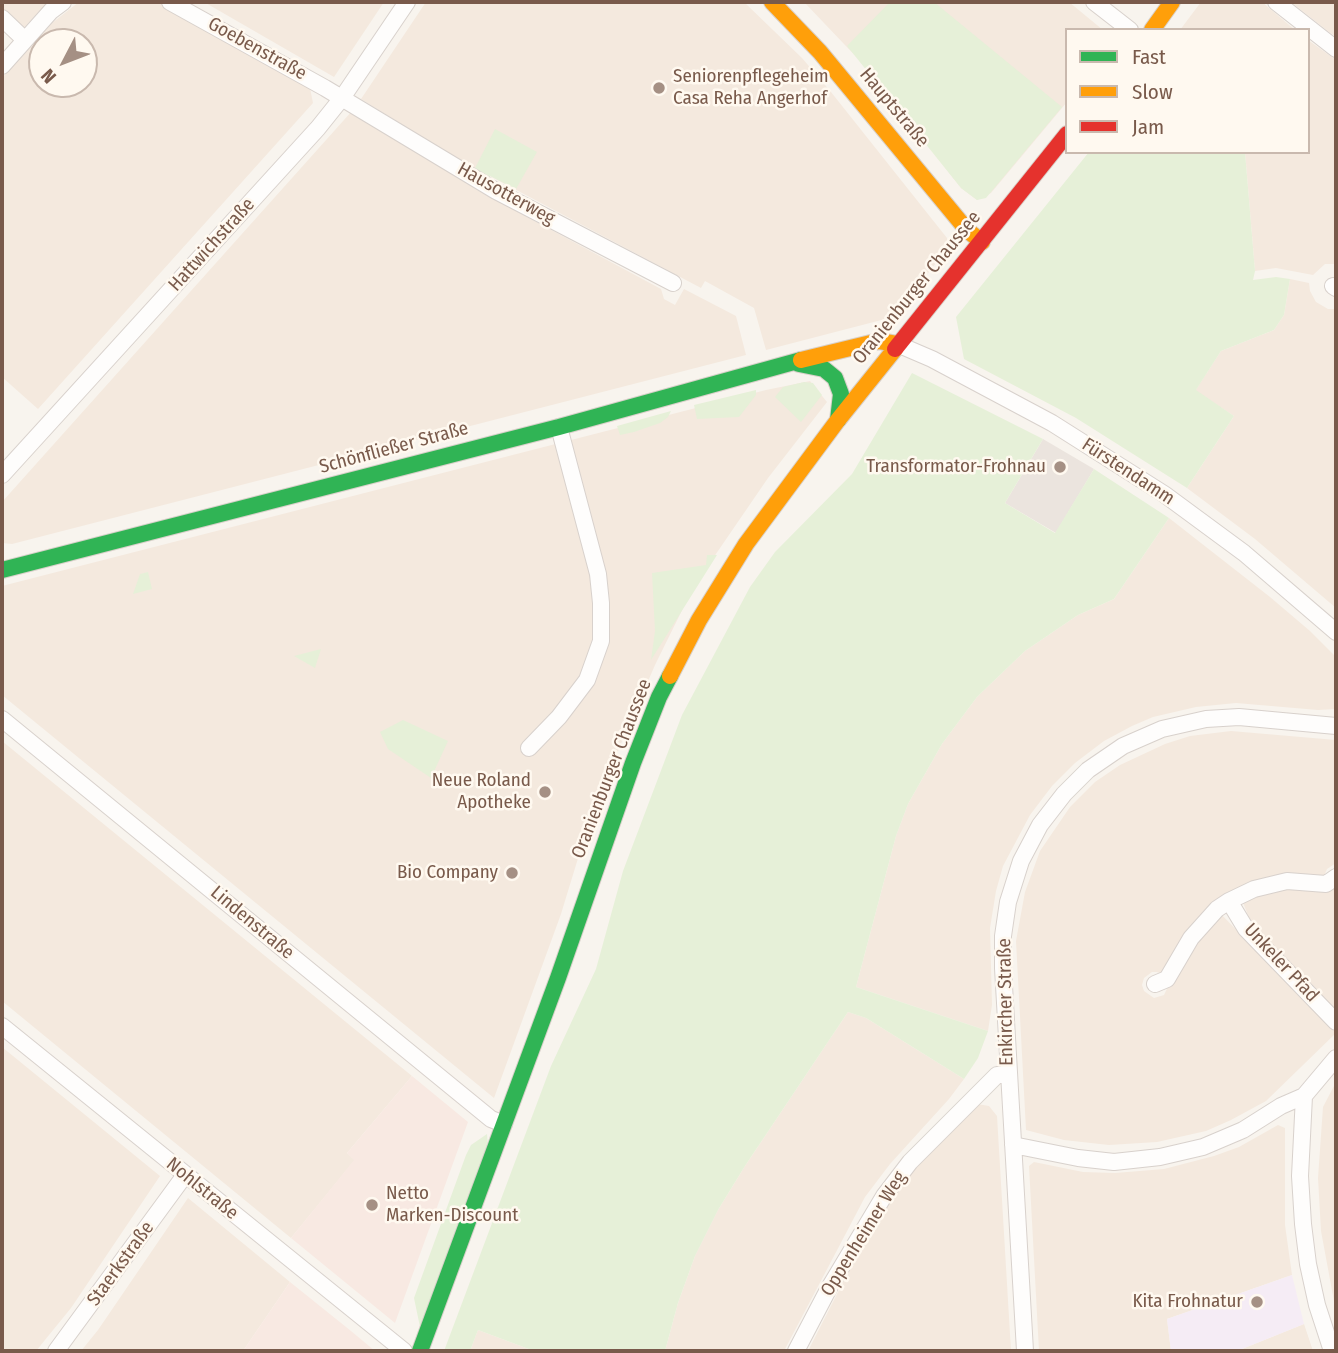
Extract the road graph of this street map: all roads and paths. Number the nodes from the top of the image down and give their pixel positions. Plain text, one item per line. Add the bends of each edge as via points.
1 (63, 2) edge
2 (170, 2) edge
3 (407, 2) edge
4 (772, 2) edge
5 (1094, 2) edge
6 (1172, 2) edge
7 (1276, 2) edge
8 (2, 19) edge
9 (1127, 28) edge
10 (1153, 28) edge
11 (1308, 28) edge
12 (1310, 29) edge
13 (25, 40) junction
14 (1336, 50) edge
15 (2, 66) edge
16 (342, 98) junction
17 (1065, 137) edge
18 (982, 242) junction
19 (673, 283) dead end
20 (897, 344) junction
21 (796, 363) junction
22 (838, 420) junction
23 (559, 427) junction
24 (2, 475) edge
25 (5, 566) edge
26 (1336, 632) edge
27 (2, 719) edge
28 (1336, 726) edge
29 (529, 748) dead end
30 (1336, 877) edge
31 (1229, 901) junction
32 (1155, 984) dead end
33 (1336, 1022) edge
34 (2, 1026) edge
35 (1336, 1058) edge
36 (1007, 1074) junction
37 (1304, 1096) junction
38 (504, 1124) junction
39 (1013, 1145) junction
40 (185, 1175) junction
41 (55, 1351) edge
42 (404, 1351) edge
43 (420, 1351) edge
44 (796, 1351) edge
45 (1025, 1351) edge
46 (1332, 1351) edge

1 - 13 street
2 - 16 street, Goebenstraße
3 - 16 street, Hattwichstraße
4 - 18 main road, Hauptstraße
5 - 9 street
6 - 10 main road
7 - 11 street
8 - 13 street
12 - 14 street
13 - 15 street
16 - 19 street, Hausotterweg via 496,191
16 - 24 street, Hattwichstraße
17 - 18 main road, Oranienburger Chaussee
18 - 20 main road, Oranienburger Chaussee
20 - 21 main road, Schönfließer Straße via 879,341
20 - 22 main road, Oranienburger Chaussee
20 - 26 street, Fürstendamm via 1052,423 1164,494 1244,553
21 - 22 main road via 824,369 835,378 841,394
21 - 23 main road, Schönfließer Straße
22 - 38 main road, Oranienburger Chaussee via 719,585 659,697
23 - 25 main road, Schönfließer Straße
23 - 29 street via 598,574 601,641 586,680
27 - 38 street, Lindenstraße via 491,1119
28 - 36 street, Enkircher Straße via 1239,717 1162,729 1123,746 1088,769 1063,794 1021,861 1008,902 1003,936
30 - 31 street, Unkeler Pfad via 1326,884 1286,881
31 - 32 street, Unkeler Pfad via 1191,938 1167,979
31 - 33 street, Unkeler Pfad via 1247,929
34 - 40 street, Nohlstraße
35 - 37 street
36 - 39 street, Enkircher Straße
36 - 44 street, Oppenheimer Weg via 997,1075 909,1162 884,1196
37 - 39 street via 1203,1147 1160,1157 1114,1162
37 - 46 street via 1303,1224 1317,1305
38 - 43 main road, Oranienburger Chaussee
39 - 45 street, Enkircher Straße
40 - 41 street, Staerkstraße
40 - 42 street, Nohlstraße

